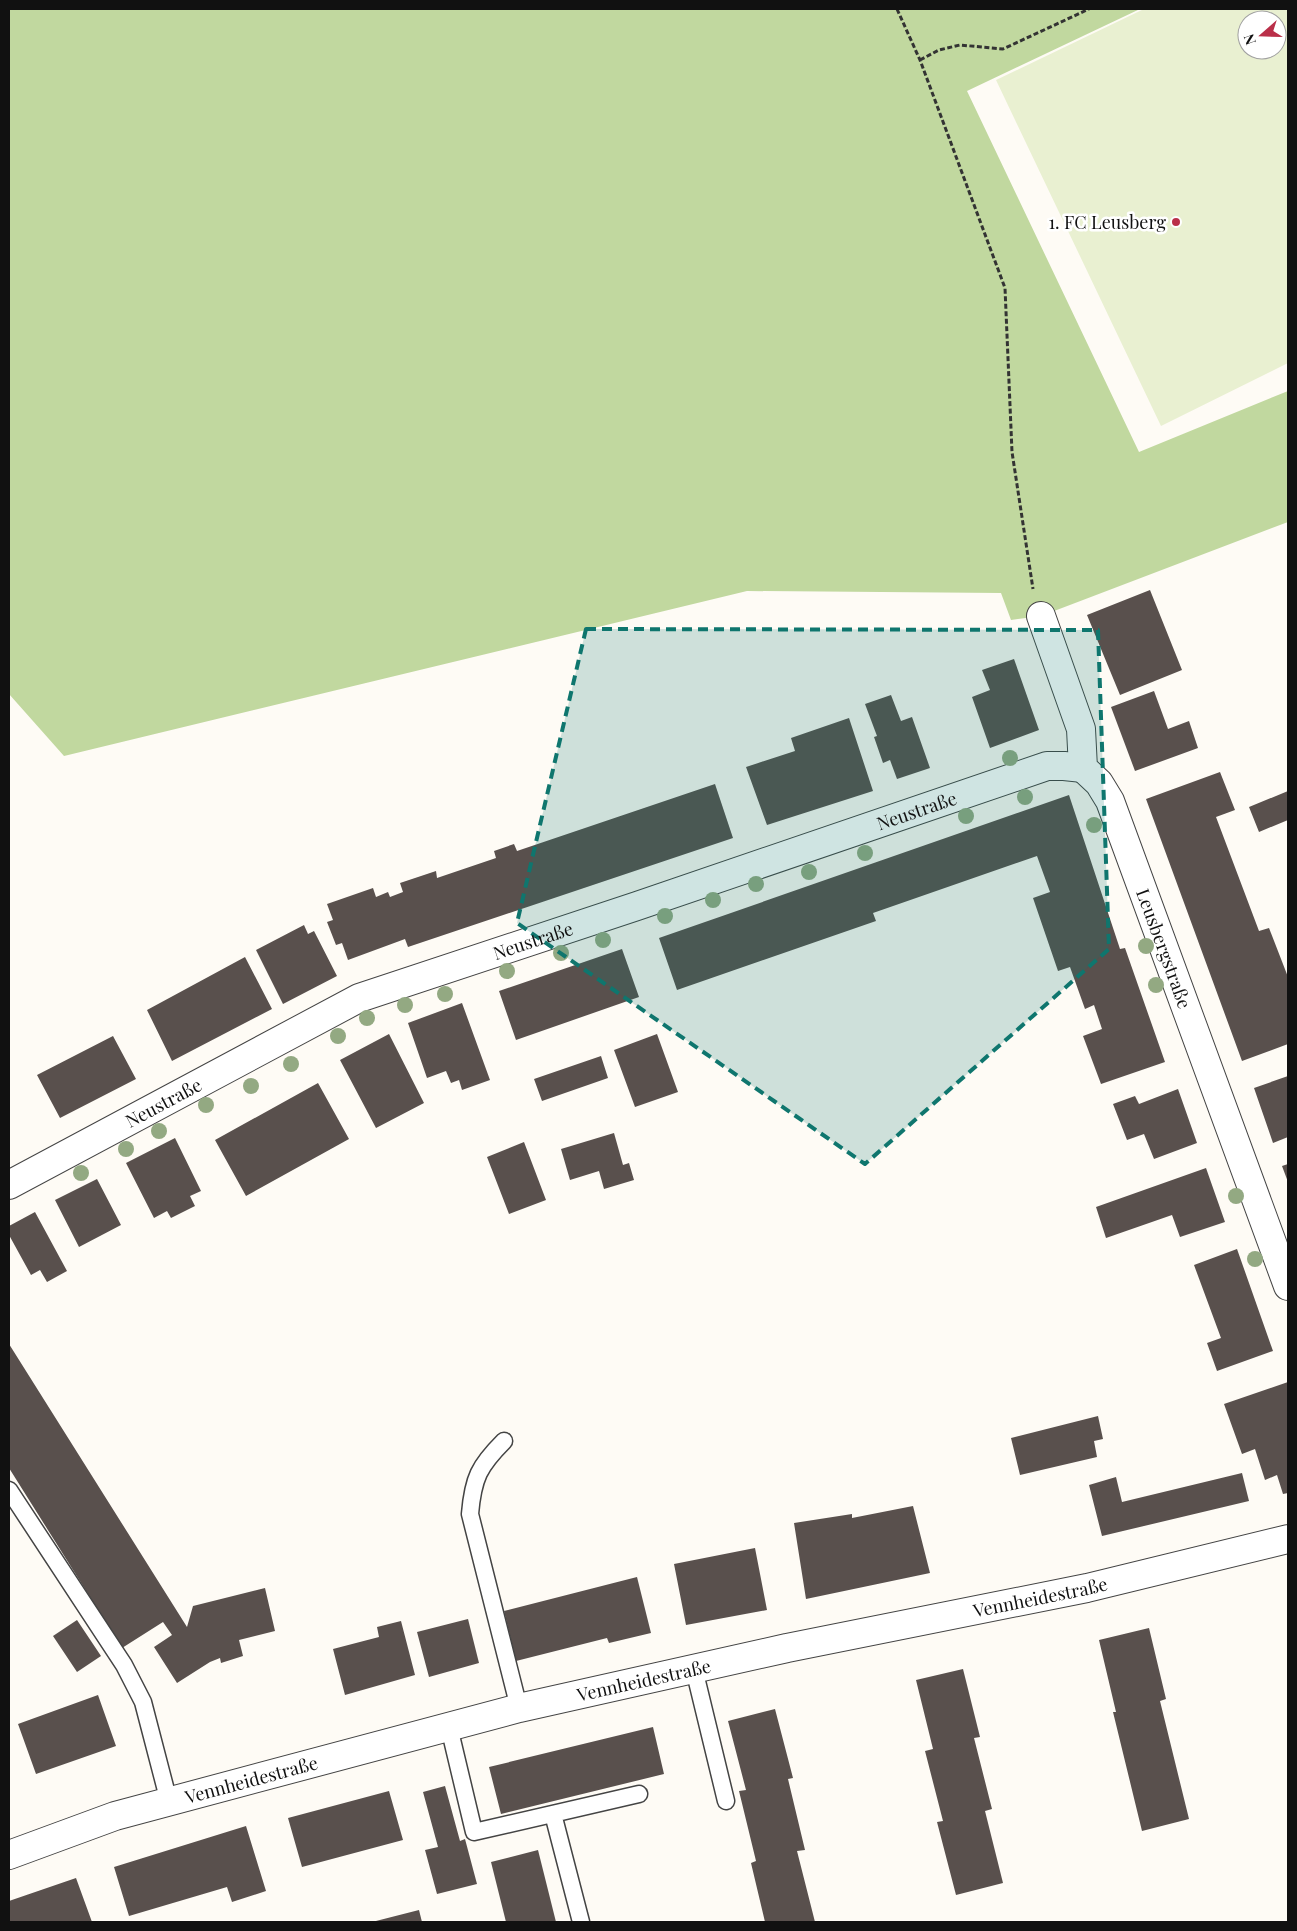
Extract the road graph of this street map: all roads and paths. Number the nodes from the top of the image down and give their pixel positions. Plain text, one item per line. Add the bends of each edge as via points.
1 (897, 9) edge
2 (1089, 9) edge
3 (920, 60) junction
4 (1041, 616) joint
5 (1083, 768) junction
6 (9, 1185) edge
7 (1288, 1286) edge
8 (504, 1441) dead end
9 (9, 1490) edge
10 (1288, 1539) edge
11 (694, 1669) junction
12 (519, 1708) junction
13 (449, 1727) junction
14 (639, 1794) dead end
15 (726, 1801) dead end
16 (169, 1802) junction
17 (553, 1814) junction
18 (9, 1855) edge
19 (580, 1922) edge

1 - 3 path
2 - 3 path via 1002,49 960,45 939,50
3 - 4 path via 1005,288 1012,452 1030,580
4 - 5 street via 1081,729
5 - 6 street, Neustraße via 1047,766 359,998
5 - 7 street, Leusbergstraße via 1099,783 1110,801
8 - 12 lane via 486,1460 472,1487 470,1514
9 - 16 lane via 124,1665 143,1702
10 - 11 street, Vennheidestraße via 1087,1588
11 - 12 street, Vennheidestraße
11 - 15 lane
12 - 13 street, Vennheidestraße
13 - 16 street, Vennheidestraße
13 - 17 lane via 474,1832
14 - 17 lane
16 - 18 street, Vennheidestraße via 115,1816
17 - 19 lane

